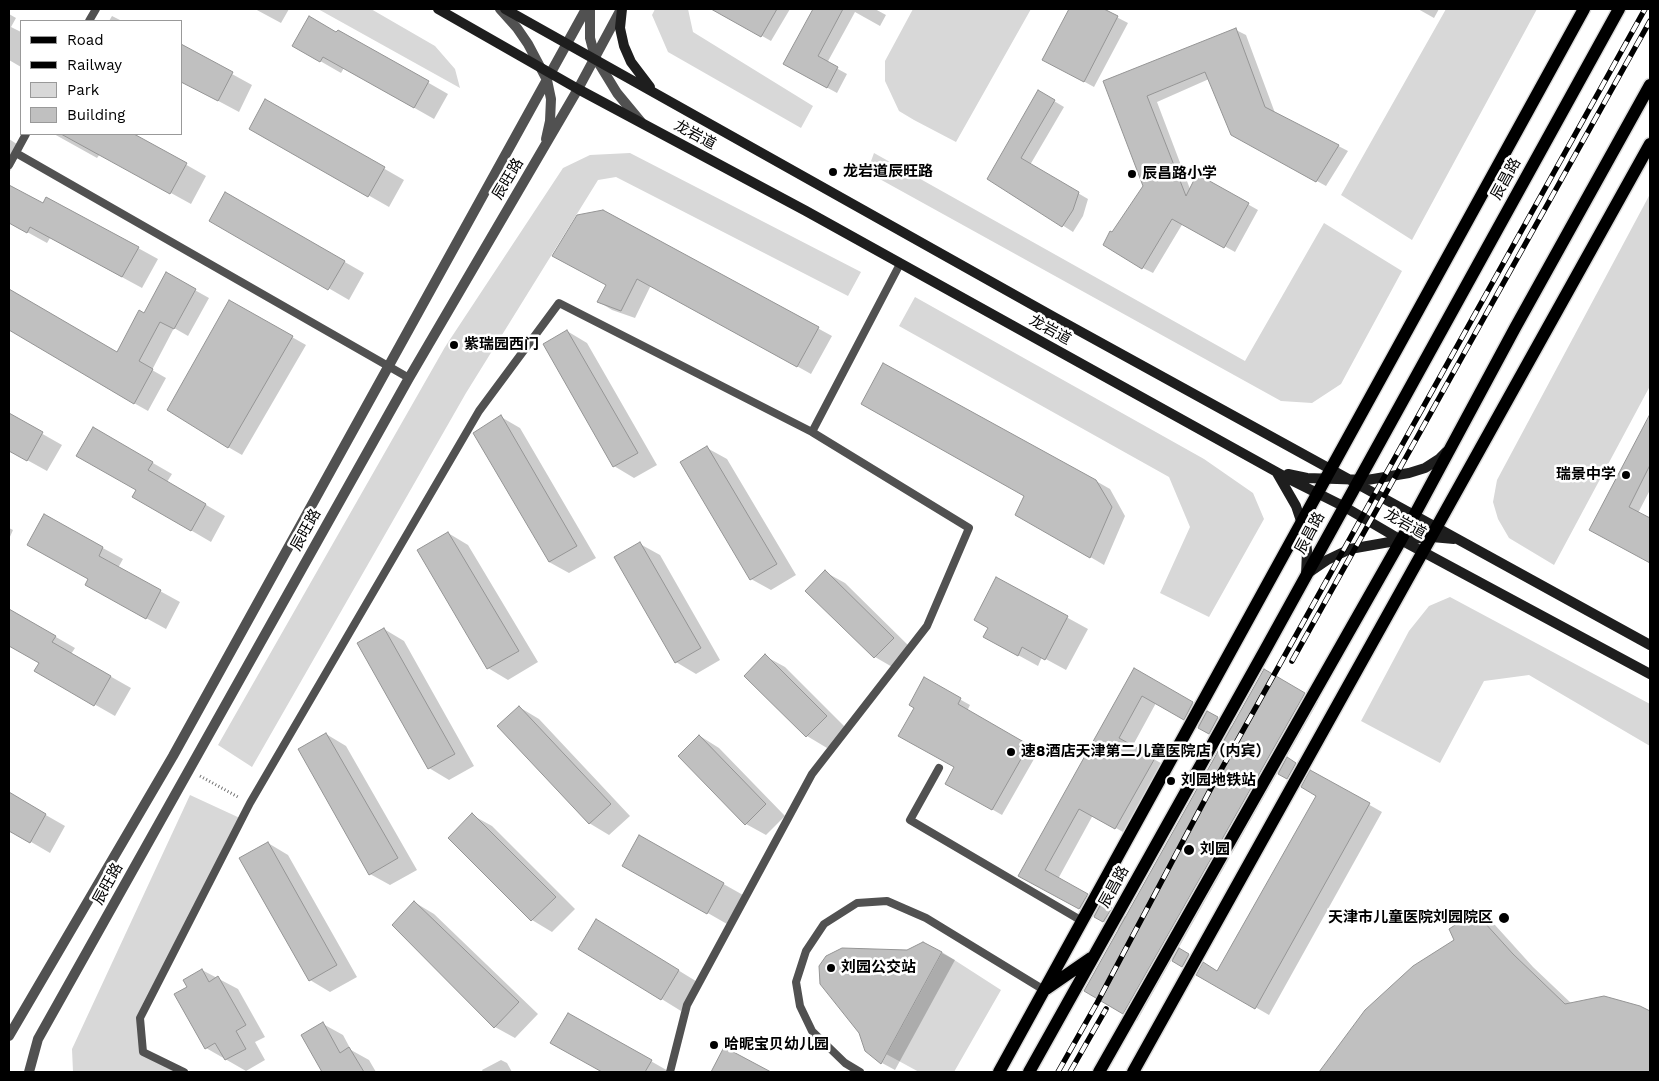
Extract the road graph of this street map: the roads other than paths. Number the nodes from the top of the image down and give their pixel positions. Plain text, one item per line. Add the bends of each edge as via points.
1 (96, 9) edge
2 (438, 9) edge
3 (500, 9) edge
4 (505, 9) edge
5 (586, 9) edge
6 (590, 9) edge
7 (621, 9) edge
8 (1584, 9) edge
9 (1619, 9) edge
10 (90, 20) edge
11 (567, 43) junction
12 (596, 58) junction
13 (541, 67) junction
14 (549, 76) junction
15 (1650, 85) edge
16 (578, 89) junction
17 (654, 92) junction
18 (642, 123) junction
19 (25, 135) edge
20 (1650, 144) edge
21 (543, 150) junction
22 (16, 153) junction
23 (9, 165) edge
24 (900, 264) junction
25 (388, 366) junction
26 (408, 378) junction
27 (812, 432) junction
28 (1450, 448) junction
29 (1275, 470) junction
30 (1327, 474) junction
31 (1355, 481) junction
32 (1317, 493) junction
33 (1343, 506) junction
34 (1414, 514) junction
35 (1301, 521) junction
36 (1434, 532) junction
37 (1401, 540) junction
38 (1424, 552) junction
39 (1306, 575) junction
40 (1650, 645) edge
41 (1650, 674) edge
42 (939, 768) dead end
43 (1082, 922) junction
44 (1094, 956) junction
45 (1044, 990) junction
46 (9, 1036) edge
47 (29, 1072) edge
48 (184, 1072) edge
49 (670, 1072) edge
50 (860, 1072) edge
51 (999, 1072) edge
52 (1029, 1072) edge
53 (1099, 1072) edge
54 (1134, 1072) edge

1 - 10 lane
2 - 13 main road, 龙岩道
3 - 13 street via 517,28
4 - 11 main road, 龙岩道
5 - 11 street, 辰旺路
6 - 12 street via 590,38
7 - 12 street, 辰旺路
7 - 17 main road via 620,28 624,46 631,62
8 - 30 main road
9 - 31 main road, 辰昌路
11 - 12 main road, 龙岩道
11 - 14 street, 辰旺路
12 - 16 street, 辰旺路
12 - 17 main road, 龙岩道
12 - 18 street
13 - 14 main road, 龙岩道
14 - 16 main road, 龙岩道
14 - 21 street via 550,113
14 - 25 street, 辰旺路
15 - 28 main road
16 - 18 main road, 龙岩道
16 - 21 street, 辰旺路
17 - 30 main road, 龙岩道 via 1054,316
18 - 24 main road, 龙岩道
19 - 22 lane
20 - 36 main road
21 - 26 street, 辰旺路
22 - 23 lane
22 - 25 lane
24 - 27 lane
24 - 29 main road, 龙岩道
25 - 26 lane
25 - 46 street, 辰旺路 via 173,756
26 - 47 street, 辰旺路 via 38,1039
27 - 48 lane via 559,303 479,411 250,803 140,1018 143,1052
27 - 49 lane via 969,528 927,626 812,774 687,1006
28 - 31 main road via 1424,468
28 - 34 main road
29 - 30 main road via 1293,476
29 - 32 main road, 龙岩道
29 - 35 main road
30 - 31 main road, 龙岩道
30 - 32 main road
31 - 33 main road, 辰昌路
31 - 34 main road, 龙岩道
32 - 33 main road, 龙岩道
32 - 35 main road
33 - 37 main road, 龙岩道
33 - 39 main road, 辰昌路
34 - 36 main road, 龙岩道
34 - 37 main road
35 - 39 main road via 1307,551
35 - 43 main road
36 - 37 main road
36 - 38 main road
36 - 40 main road via 1462,540
37 - 38 main road, 龙岩道
37 - 39 main road via 1350,549
37 - 53 main road
38 - 41 main road, 龙岩道
38 - 54 main road
39 - 44 main road, 辰昌路
42 - 43 lane via 910,820
43 - 45 main road
44 - 45 main road
44 - 52 main road, 辰昌路
45 - 50 lane via 926,918 888,901 857,904 824,924 806,950 796,982 800,1006 812,1030 845,1063
45 - 51 main road

